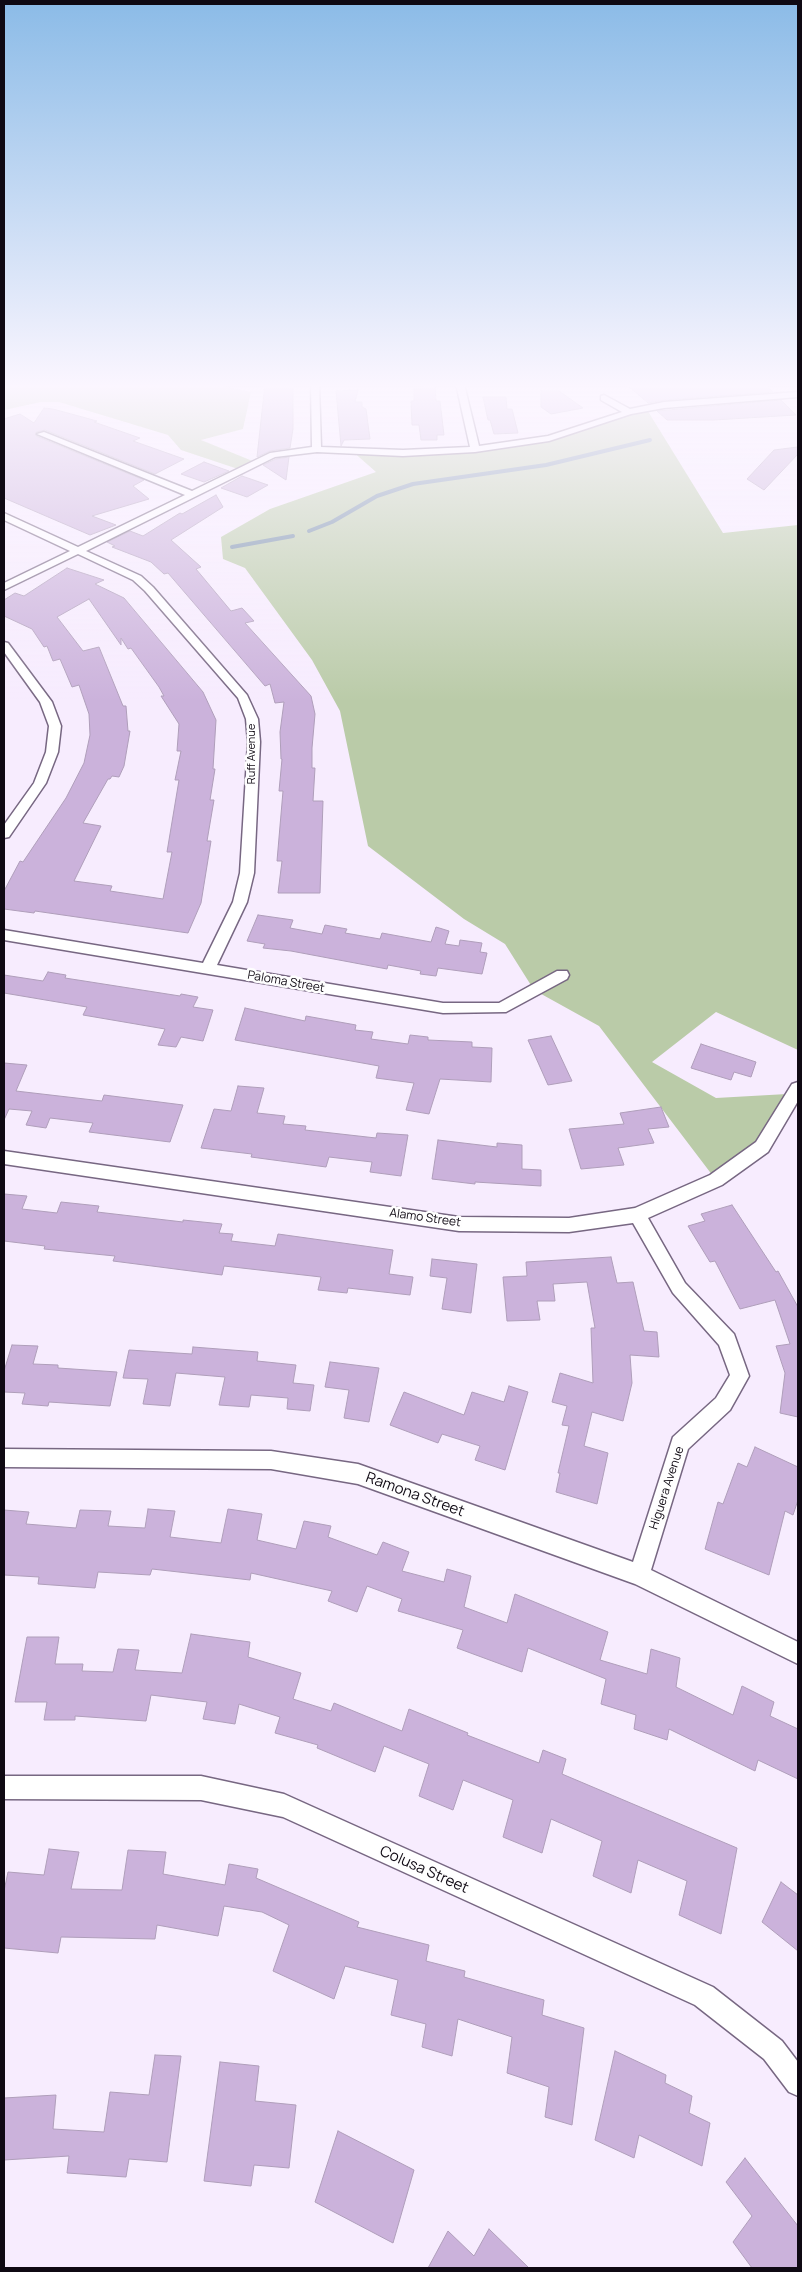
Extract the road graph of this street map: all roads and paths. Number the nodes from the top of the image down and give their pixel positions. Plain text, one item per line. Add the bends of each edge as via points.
1 (181, 490) edge
2 (199, 490) edge
3 (191, 494) junction
4 (4, 516) edge
5 (78, 551) junction
6 (4, 587) edge
7 (4, 645) edge
8 (4, 834) edge
9 (4, 935) edge
10 (208, 968) junction
11 (562, 975) dead end
12 (798, 1088) edge
13 (4, 1157) edge
14 (636, 1214) junction
15 (4, 1458) edge
16 (639, 1575) junction
17 (798, 1653) edge
18 (4, 1788) edge
19 (798, 2083) edge

1 - 3 street
2 - 3 street
3 - 5 street
4 - 5 street, Ruff Avenue
5 - 6 street
5 - 10 street, Ruff Avenue via 130,574 144,584 243,697 252,719 254,742 247,873 240,902
7 - 8 street via 46,702 54,726 52,752 40,783
9 - 10 street, Paloma Street
10 - 11 street, Paloma Street via 443,1008 501,1008
12 - 14 street, Alamo Street via 762,1147 716,1180
13 - 14 street, Alamo Street via 459,1224 570,1225
14 - 16 street, Higuera Avenue via 679,1288 727,1340 740,1376 723,1404 680,1444
15 - 16 street, Ramona Street via 271,1460 358,1474
16 - 17 street, Ramona Street
18 - 19 street, Colusa Street via 201,1788 284,1806 704,1996 773,2050

